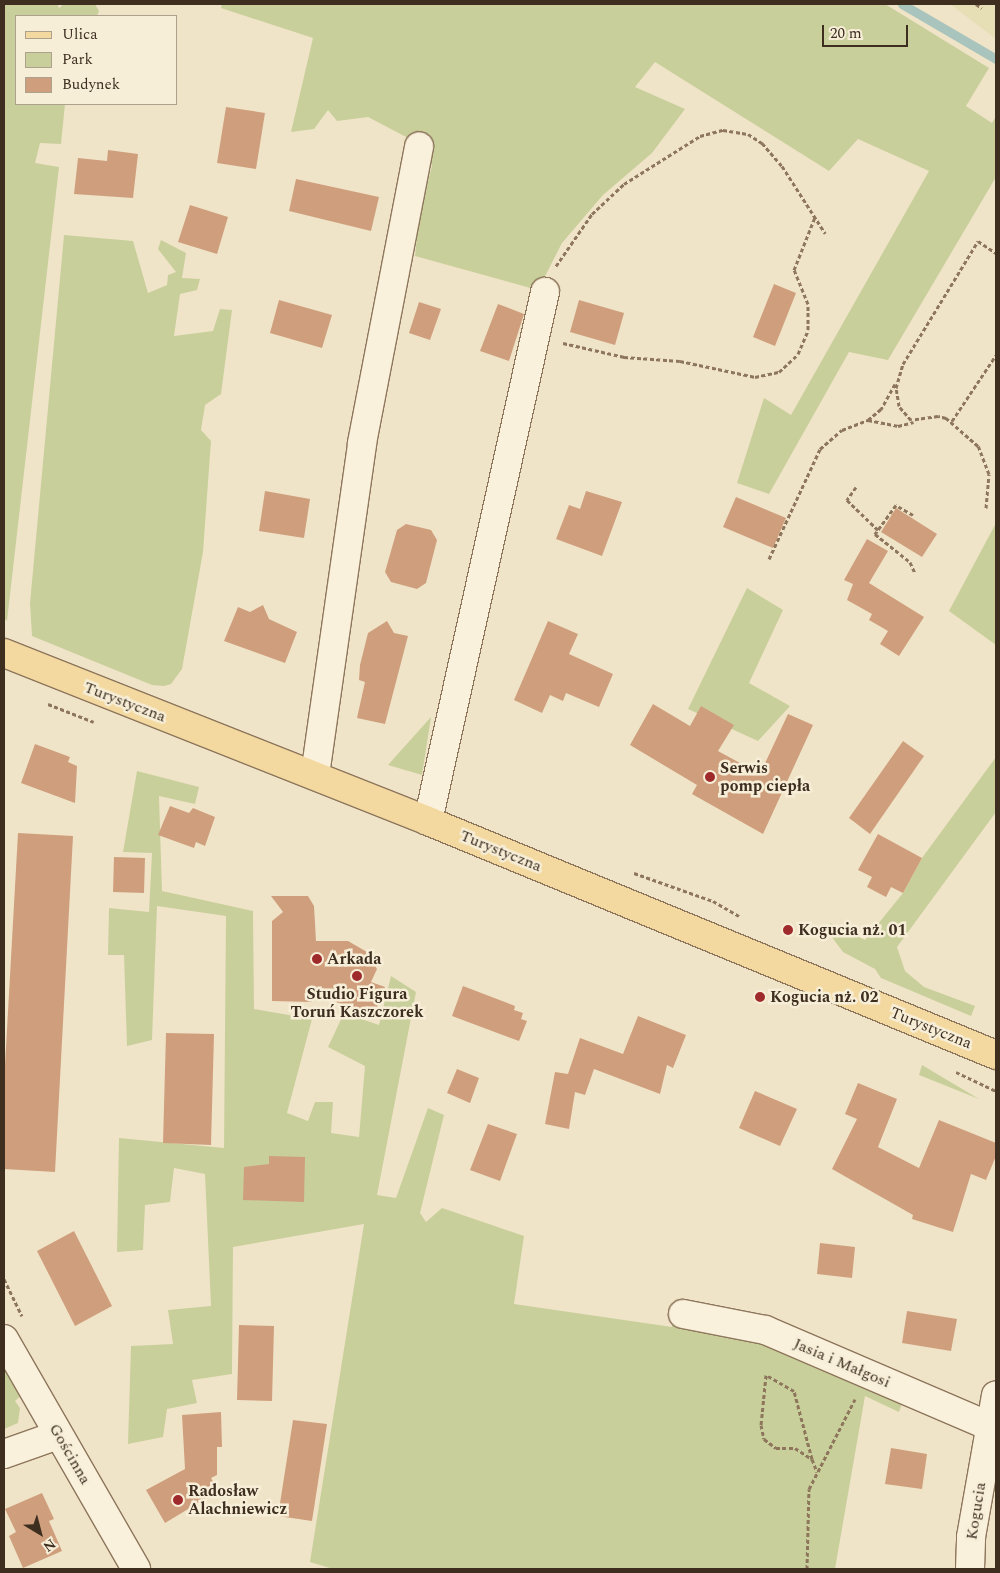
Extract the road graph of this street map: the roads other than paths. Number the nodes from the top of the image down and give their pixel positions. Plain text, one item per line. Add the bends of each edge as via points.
1 (419, 146) dead end
2 (545, 292) road end
3 (4, 653) edge
4 (315, 775) junction
5 (428, 821) junction
6 (996, 1055) edge
7 (683, 1314) dead end
8 (4, 1339) edge
9 (996, 1395) edge
10 (993, 1428) edge
11 (58, 1435) junction
12 (4, 1454) edge
13 (136, 1569) edge
14 (970, 1569) edge

1 - 4 street via 362,443
2 - 5 street
3 - 4 main road, Turystyczna
4 - 5 main road, Turystyczna
5 - 6 main road, Turystyczna
7 - 10 street, Jasia i Małgosi via 765,1330
8 - 11 street, Gościnna
9 - 10 street, Kogucia
10 - 14 street, Kogucia via 971,1536
11 - 12 street
11 - 13 street, Gościnna

